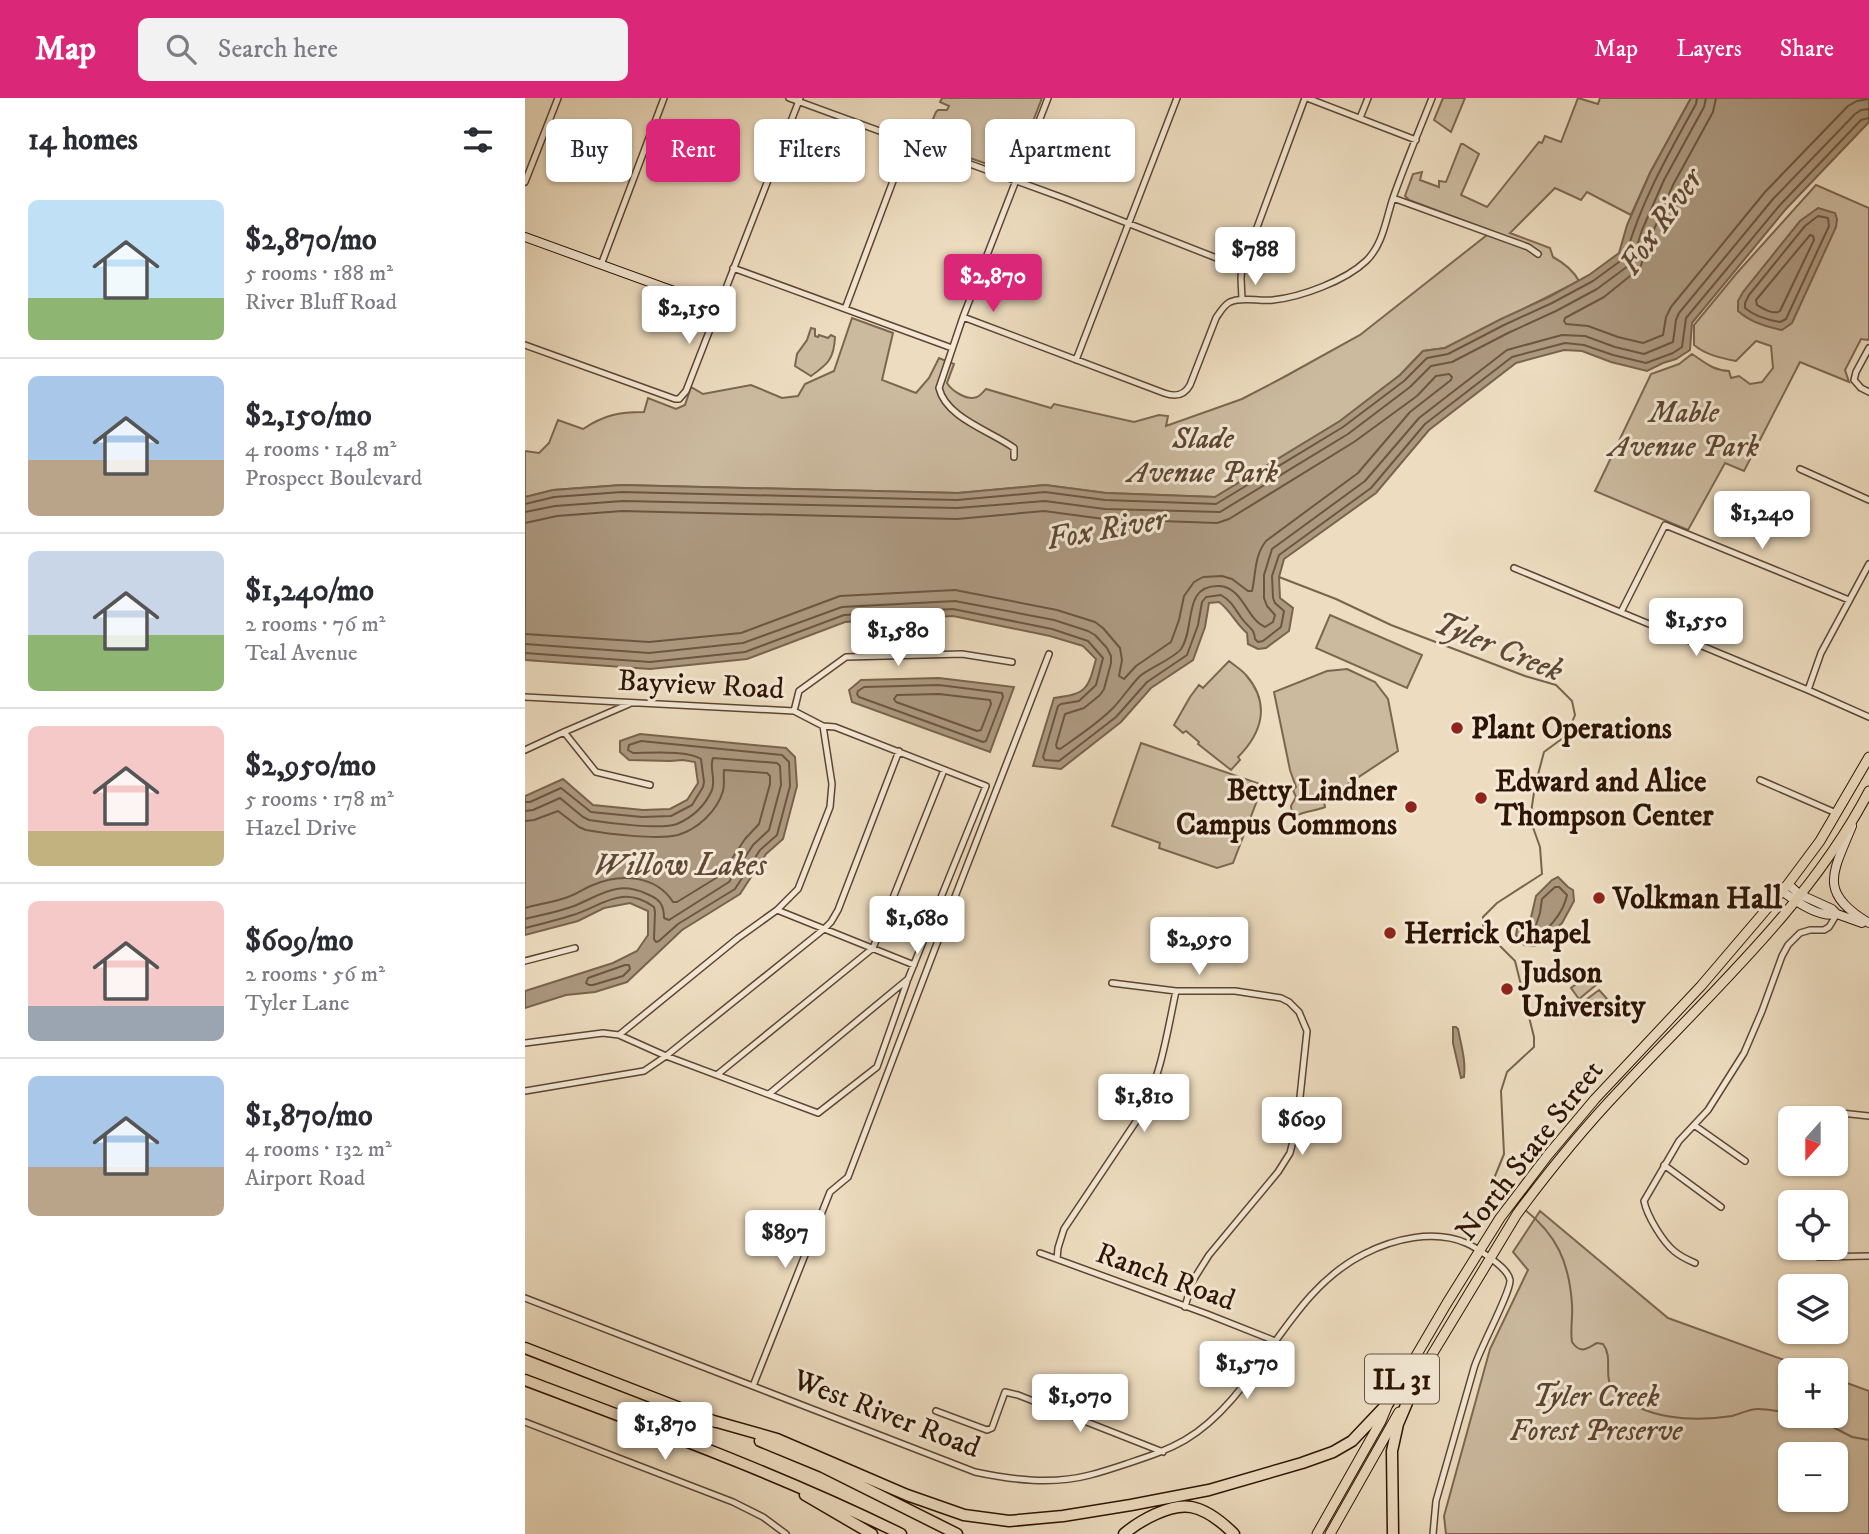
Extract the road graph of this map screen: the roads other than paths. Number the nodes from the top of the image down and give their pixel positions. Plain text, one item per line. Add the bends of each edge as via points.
1 (558, 98) edge
2 (664, 98) edge
3 (789, 98) edge
4 (1048, 98) edge
5 (1177, 98) edge
6 (1306, 98) edge
7 (1368, 98) edge
8 (1432, 98) edge
9 (799, 100) edge
10 (1360, 118) junction
11 (1040, 119) edge
12 (879, 130) edge
13 (1416, 140) junction
14 (525, 182) edge
15 (893, 182) edge
16 (1016, 182) edge
17 (1019, 182) edge
18 (1393, 198) junction
19 (1129, 223) junction
20 (525, 237) edge
21 (1538, 254) dead end
22 (601, 265) junction
23 (733, 268) junction
24 (1242, 268) junction
25 (1243, 299) junction
26 (718, 307) junction
27 (845, 309) junction
28 (964, 317) junction
29 (525, 345) edge
30 (952, 348) junction
31 (1869, 348) edge
32 (1076, 360) junction
33 (1869, 392) edge
34 (1014, 457) dead end
35 (1800, 469) dead end
36 (1869, 500) edge
37 (1869, 564) edge
38 (1514, 568) dead end
39 (1849, 600) junction
40 (1621, 612) junction
41 (1049, 654) dead end
42 (1012, 662) dead end
43 (1808, 690) junction
44 (527, 698) edge
45 (632, 703) junction
46 (794, 711) junction
47 (1869, 717) edge
48 (823, 726) junction
49 (563, 732) junction
50 (525, 750) edge
51 (899, 751) junction
52 (1869, 757) edge
53 (944, 770) junction
54 (1760, 780) dead end
55 (650, 785) dead end
56 (1869, 791) edge
57 (1858, 811) junction
58 (1836, 813) junction
59 (1785, 887) junction
60 (1797, 897) junction
61 (776, 910) junction
62 (1837, 914) junction
63 (1869, 924) edge
64 (824, 929) junction
65 (575, 948) dead end
66 (873, 948) junction
67 (525, 961) edge
68 (914, 965) junction
69 (908, 979) junction
70 (1112, 983) dead end
71 (1176, 991) junction
72 (619, 1035) junction
73 (525, 1043) edge
74 (666, 1056) junction
75 (718, 1074) junction
76 (525, 1091) edge
77 (769, 1094) junction
78 (1848, 1114) edge
79 (1869, 1116) edge
80 (1694, 1125) junction
81 (1745, 1161) dead end
82 (1664, 1165) junction
83 (1721, 1207) dead end
84 (1480, 1250) junction
85 (1040, 1253) dead end
86 (1848, 1256) edge
87 (1869, 1256) edge
88 (1489, 1258) junction
89 (1057, 1259) junction
90 (1695, 1263) dead end
91 (525, 1298) edge
92 (1185, 1307) junction
93 (1275, 1341) junction
94 (525, 1348) edge
95 (1418, 1377) junction
96 (525, 1380) edge
97 (753, 1387) junction
98 (1389, 1402) junction
99 (936, 1411) dead end
100 (710, 1420) junction
101 (525, 1422) edge
102 (1163, 1452) junction
103 (785, 1481) junction
104 (786, 1534) edge
105 (872, 1534) edge
106 (901, 1534) edge
107 (957, 1534) edge
108 (1124, 1534) edge
109 (1234, 1534) edge
110 (1317, 1534) edge
111 (1330, 1534) edge
112 (1393, 1534) edge
113 (1433, 1534) edge

1 - 14 street
2 - 22 street
3 - 9 street
4 - 11 street
5 - 19 street
6 - 10 street
6 - 24 street
7 - 10 street
8 - 13 street
9 - 12 street
9 - 23 street
10 - 13 street
13 - 18 street
15 - 27 street
16 - 28 street
17 - 19 street
18 - 21 street
18 - 25 street via 1377,247 1359,266 1296,295
19 - 24 street
19 - 32 street
20 - 22 main road
22 - 26 main road
23 - 26 street
23 - 27 street
24 - 25 street
25 - 32 street via 1230,302 1218,314 1190,385 1179,395
26 - 29 street via 679,399
27 - 30 street
28 - 30 street
28 - 32 street
30 - 34 street via 940,394 959,415 1014,448
31 - 33 street via 1854,375
35 - 36 street
37 - 39 street
38 - 40 street
39 - 40 street via 1665,525
39 - 43 street via 1821,653
40 - 43 street
41 - 97 street via 848,1177 830,1192
42 - 46 street via 962,654 846,657 799,691
43 - 47 street
44 - 45 street, Bayview Road
45 - 46 street, Bayview Road
45 - 49 street
46 - 48 street, Bayview Road
48 - 51 street, Bayview Road
48 - 61 street via 832,784 830,807 798,889
49 - 50 street
49 - 55 street via 596,772
51 - 53 street, Bayview Road
51 - 64 street via 838,911
52 - 58 main road, North State Street / IL 31
53 - 66 street
53 - 68 street, Bayview Road via 986,786
54 - 58 street
56 - 57 main road, North State Street / IL 31
57 - 60 main road, North State Street / IL 31
57 - 63 main road via 1836,862 1834,885 1846,908
58 - 59 main road, North State Street / IL 31
59 - 60 main road
59 - 84 main road, North State Street / IL 31 via 1702,986 1595,1099 1515,1198
60 - 62 main road
60 - 88 main road, North State Street / IL 31 via 1717,990 1593,1119 1524,1204
61 - 64 street
61 - 72 street
62 - 63 main road
62 - 80 street via 1829,927 1801,933 1788,945 1744,1053
64 - 66 street
64 - 74 street
65 - 67 street
66 - 68 street
66 - 75 street
68 - 69 street
69 - 77 street
69 - 77 street via 877,1067 818,1112
70 - 71 street
71 - 89 street via 1149,1099 1064,1228
71 - 92 street via 1235,991 1281,998 1299,1012 1307,1031 1294,1140 1285,1163 1200,1268
72 - 73 street
72 - 74 street
74 - 75 street
74 - 76 street via 644,1071
75 - 77 street
78 - 79 street
80 - 81 street
80 - 82 street
82 - 83 street
82 - 90 street via 1644,1201 1646,1210 1668,1245
84 - 88 street, West River Road
84 - 93 street, West River Road via 1440,1237 1413,1238 1374,1249 1339,1269 1318,1288
84 - 98 main road, North State Street / IL 31
85 - 89 street, Ranch Road
86 - 87 street
88 - 95 main road, North State Street / IL 31
88 - 113 street, West River Road via 1510,1281 1473,1368 1436,1501
89 - 92 street, Ranch Road
91 - 97 street, West River Road
92 - 93 street, Ranch Road
93 - 102 street, West River Road via 1218,1414
94 - 100 highway
95 - 111 main road, North State Street / IL 31
95 - 112 highway via 1392,1451
96 - 103 highway
97 - 102 street, West River Road via 975,1472 1014,1480 1089,1476
98 - 100 highway via 1352,1441 1302,1463 1144,1503 1009,1521 964,1515 777,1439
98 - 110 main road, North State Street / IL 31
99 - 102 street via 987,1430 992,1428 1005,1392
100 - 107 highway via 823,1467
101 - 104 street via 733,1502
103 - 105 highway
103 - 106 highway
108 - 109 highway via 1141,1521 1186,1506 1203,1511

